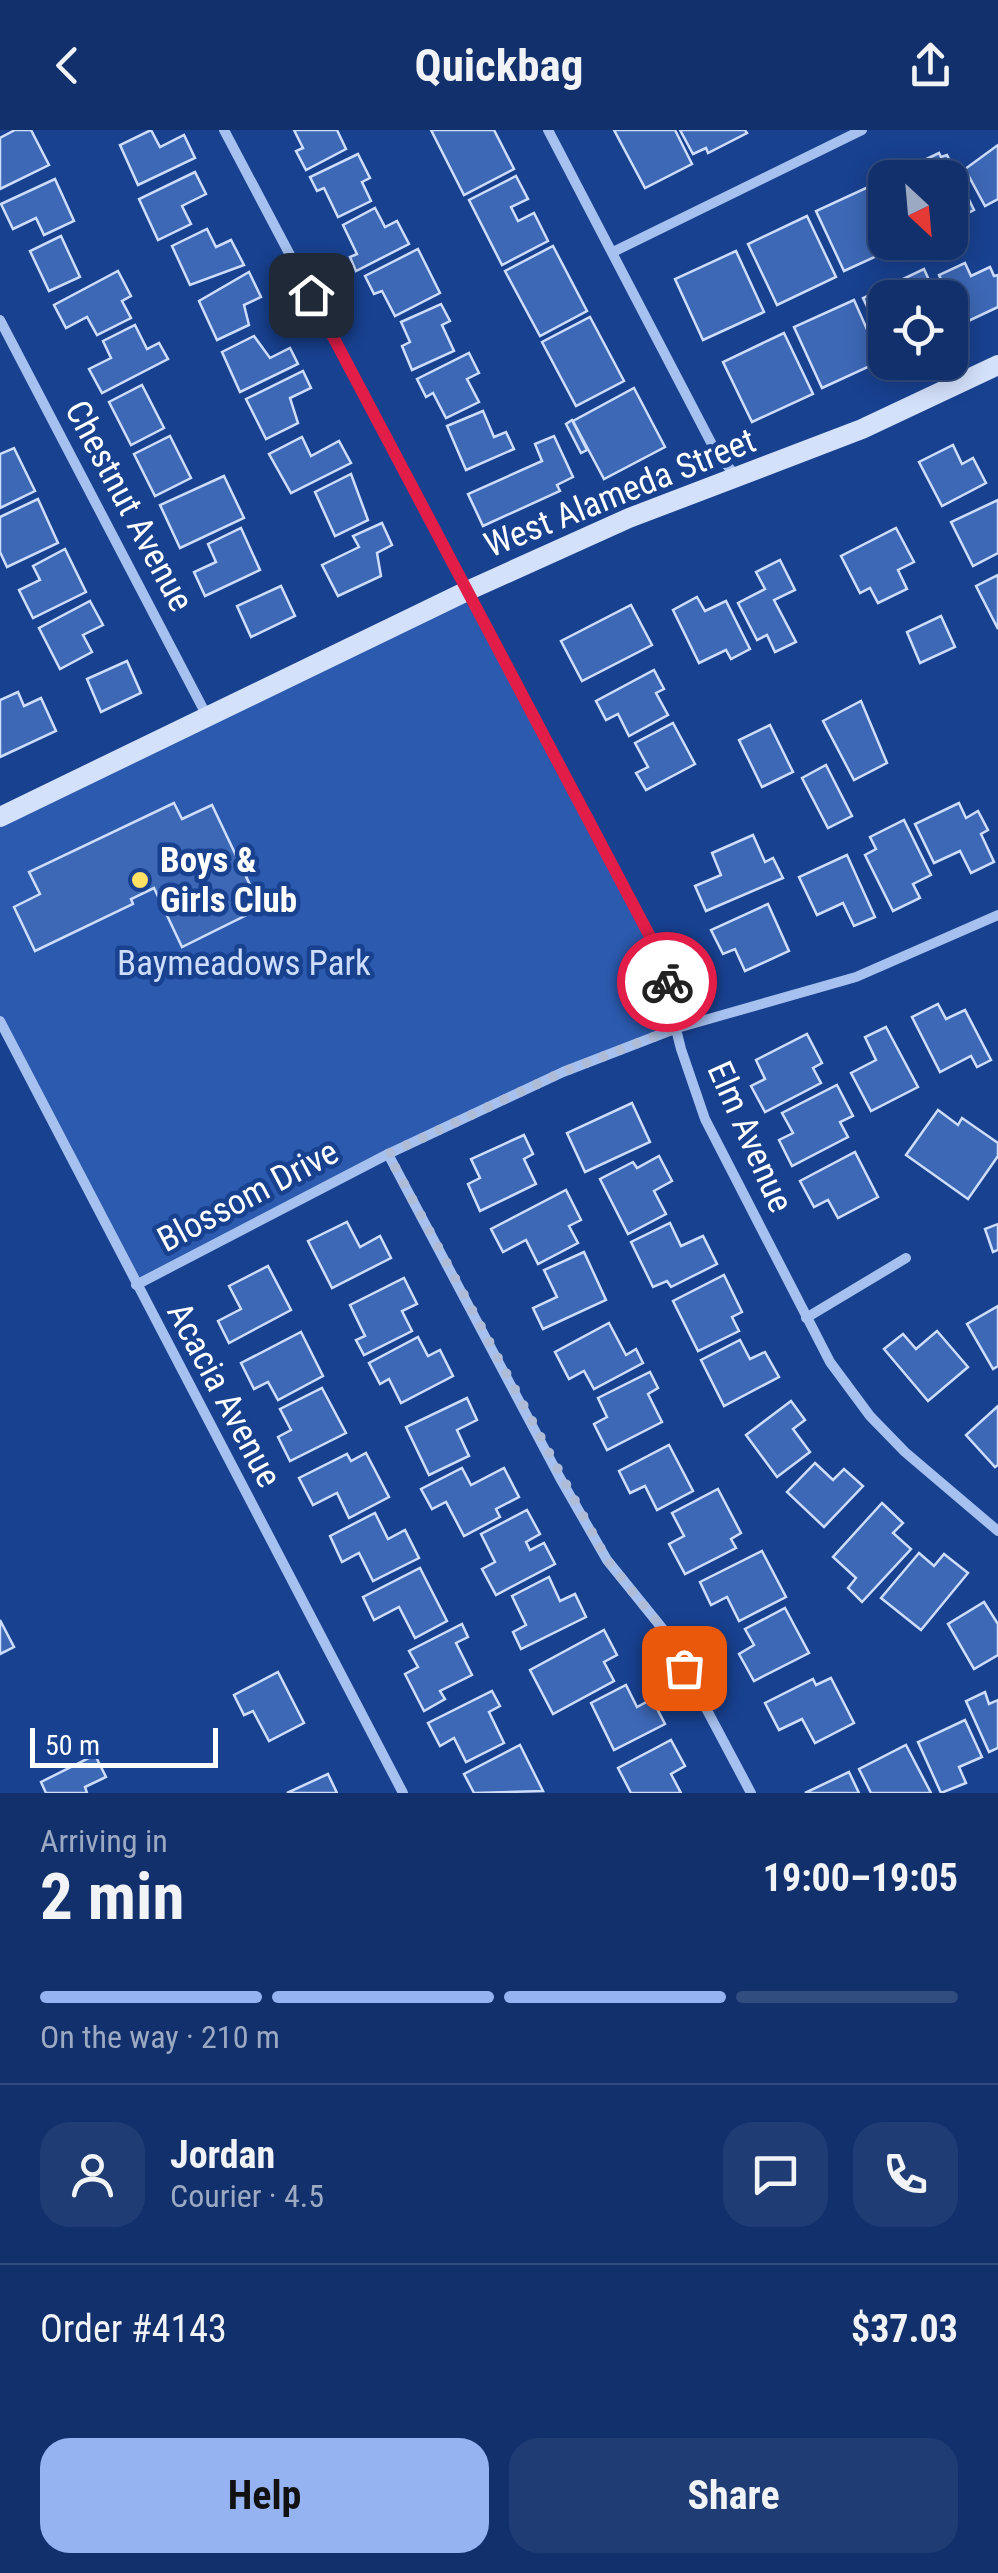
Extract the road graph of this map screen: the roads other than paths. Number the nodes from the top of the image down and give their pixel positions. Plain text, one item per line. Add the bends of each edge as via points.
1 (224, 130) edge
2 (548, 130) edge
3 (862, 130) edge
4 (613, 252) junction
5 (0, 320) edge
6 (998, 366) edge
7 (739, 479) junction
8 (467, 591) junction
9 (208, 718) junction
10 (0, 817) edge
11 (998, 915) edge
12 (0, 1021) edge
13 (677, 1028) junction
14 (388, 1154) junction
15 (906, 1258) dead end
16 (136, 1286) junction
17 (806, 1318) junction
18 (998, 1531) edge
19 (402, 1793) edge
20 (750, 1793) edge

1 - 8 street, Elm Avenue
2 - 4 street
3 - 4 street
4 - 7 street via 716,454
5 - 9 street, Chestnut Avenue
6 - 7 street, West Alameda Street
7 - 8 street, West Alameda Street via 629,518
8 - 9 street, West Alameda Street
8 - 13 street, Elm Avenue via 655,946
9 - 10 street, West Alameda Street
11 - 13 street, Blossom Drive via 856,977
12 - 16 street, Acacia Avenue
13 - 14 street, Blossom Drive via 563,1072
13 - 17 street, Elm Avenue via 706,1119
14 - 16 street, Blossom Drive
14 - 20 street via 560,1478 607,1560 666,1633
15 - 17 street
16 - 19 street, Acacia Avenue
17 - 18 street, Elm Avenue via 870,1416

